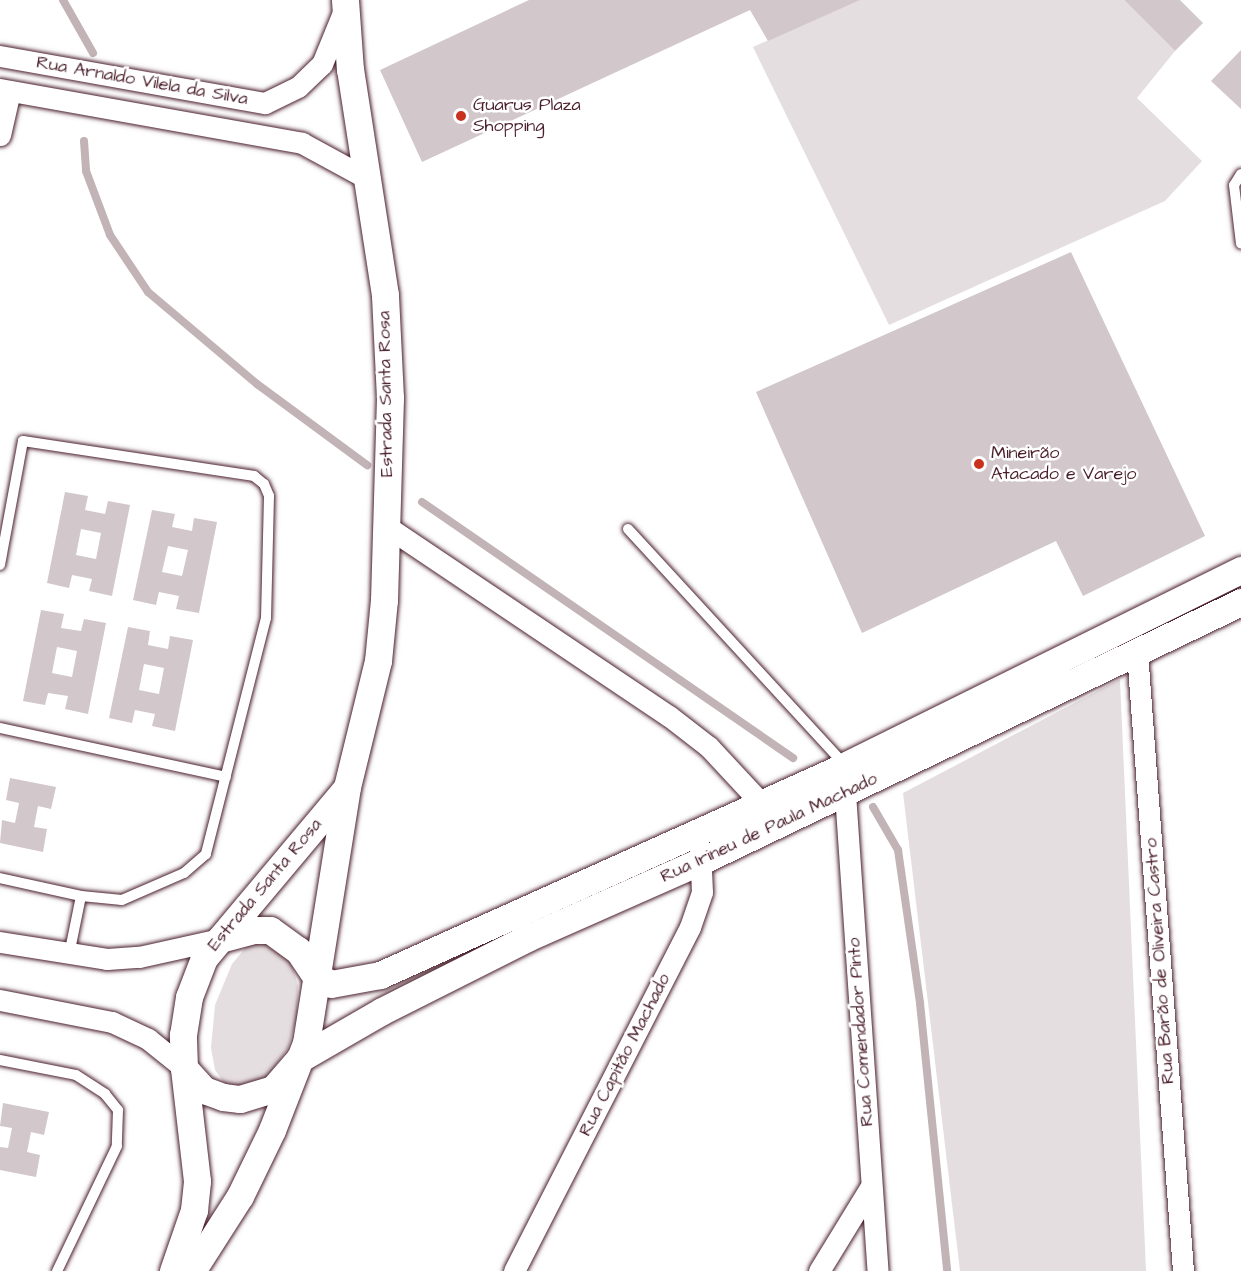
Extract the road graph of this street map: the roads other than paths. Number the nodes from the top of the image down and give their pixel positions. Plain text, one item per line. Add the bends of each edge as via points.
1 (345, 5) edge
2 (0, 56) edge
3 (5, 90) edge
4 (265, 103) junction
5 (0, 135) edge
6 (269, 136) junction
7 (1241, 174) edge
8 (370, 180) junction
9 (1241, 244) edge
10 (386, 526) junction
11 (628, 529) dead end
12 (0, 565) edge
13 (1241, 570) edge
14 (1241, 602) edge
15 (1137, 652) junction
16 (0, 729) edge
17 (845, 765) junction
18 (226, 777) junction
19 (347, 787) junction
20 (845, 793) junction
21 (761, 802) junction
22 (696, 830) junction
23 (703, 860) junction
24 (0, 878) edge
25 (81, 896) junction
26 (220, 939) junction
27 (0, 942) edge
28 (68, 956) junction
29 (315, 975) junction
30 (0, 1000) edge
31 (299, 1059) junction
32 (0, 1060) edge
33 (184, 1068) junction
34 (872, 1186) junction
35 (57, 1271) edge
36 (173, 1271) edge
37 (192, 1271) edge
38 (514, 1271) edge
39 (819, 1271) edge
40 (878, 1271) edge
41 (1183, 1271) edge

1 - 4 street, Rua Arnaldo Vilela da Silva via 322,64 298,87
1 - 8 street, Estrada Santa Rosa via 350,70
2 - 4 street, Rua Arnaldo Vilela da Silva
3 - 5 street
3 - 6 street, Rua Arnaldo Vilela da Silva
4 - 6 street
6 - 8 street, Rua Arnaldo Vilela da Silva via 302,143
7 - 9 lane via 1234,185
8 - 10 street, Estrada Santa Rosa via 385,295 390,398
10 - 19 street, Estrada Santa Rosa via 378,661
10 - 21 street via 669,716 709,747
11 - 17 lane
12 - 18 lane via 23,441 254,476 264,484 271,515 266,618
13 - 17 street, Rua Irineu de Paula Machado
14 - 15 street, Rua Irineu de Paula Machado
15 - 20 street, Rua Irineu de Paula Machado
15 - 41 street, Rua Barão de Oliveira Castro
16 - 18 lane
17 - 21 street, Rua Irineu de Paula Machado
18 - 25 lane via 206,854 200,862 130,897 116,900
19 - 26 street, Estrada Santa Rosa
19 - 29 street, Estrada Santa Rosa
20 - 23 street, Rua Irineu de Paula Machado
20 - 34 street, Rua Comendador Pinto
21 - 22 street, Rua Irineu de Paula Machado
22 - 23 street, Rua Capitão Machado
22 - 29 street, Rua Irineu de Paula Machado via 380,975 337,984
23 - 31 street, Rua Irineu de Paula Machado via 527,938 382,1011
23 - 38 street, Rua Capitão Machado via 702,891 690,927
24 - 25 lane
25 - 28 lane
26 - 28 street via 139,957
26 - 29 street via 253,930 270,930 298,950
26 - 33 street, Estrada Santa Rosa via 204,958 189,997 183,1035
27 - 28 street
29 - 31 street, Estrada Santa Rosa via 306,1043
30 - 33 street via 112,1022 148,1039
31 - 33 street via 273,1089 240,1099 204,1090
31 - 37 street, Estrada Santa Rosa via 272,1130 240,1196
32 - 35 lane via 76,1075 105,1094 118,1110 117,1146
33 - 36 street, Estrada Santa Rosa via 198,1181 194,1210
34 - 39 street
34 - 40 street, Rua Comendador Pinto

